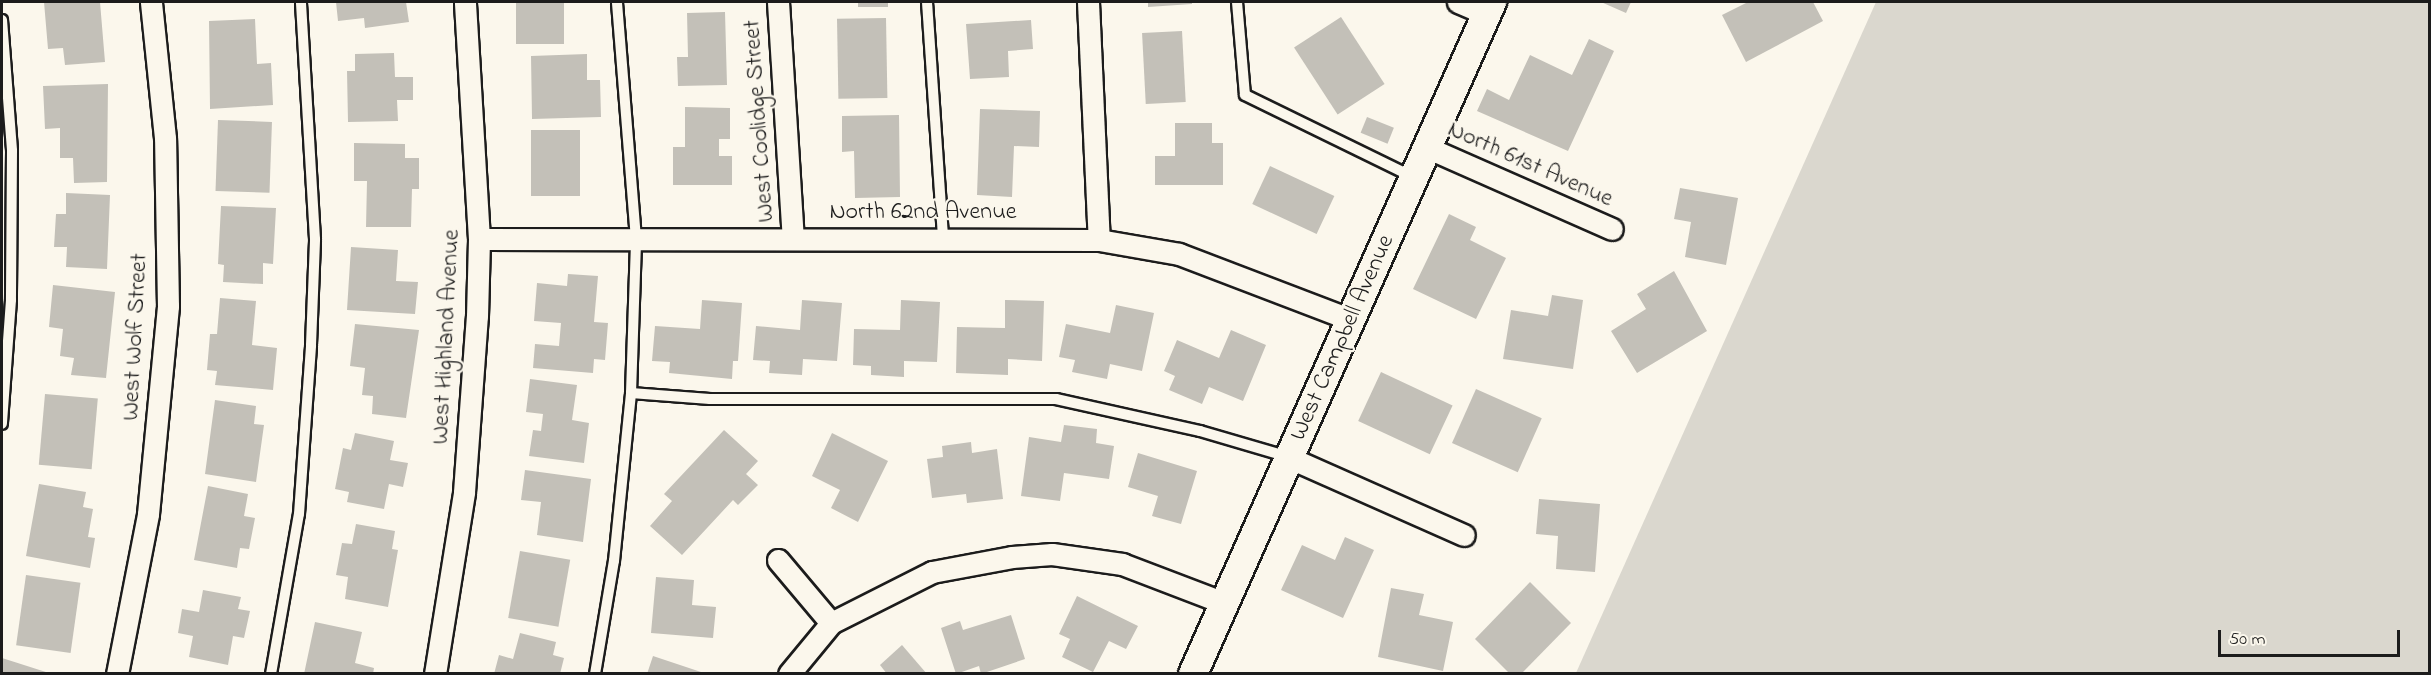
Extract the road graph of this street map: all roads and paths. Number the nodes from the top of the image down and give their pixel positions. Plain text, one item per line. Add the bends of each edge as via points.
1 (151, 2) edge
2 (301, 2) edge
3 (465, 2) edge
4 (616, 2) edge
5 (778, 2) edge
6 (927, 2) edge
7 (1089, 2) edge
8 (1237, 2) edge
9 (1458, 2) edge
10 (1489, 8) edge
11 (2, 20) edge
12 (1426, 147) junction
13 (1413, 177) junction
14 (1612, 229) dead end
15 (479, 238) junction
16 (793, 238) junction
17 (636, 239) junction
18 (943, 239) junction
19 (1099, 240) junction
20 (1352, 320) junction
21 (631, 393) junction
22 (2, 424) edge
23 (1290, 458) junction
24 (1464, 535) dead end
25 (778, 560) dead end
26 (1224, 603) junction
27 (831, 623) junction
28 (117, 674) edge
29 (271, 674) edge
30 (435, 674) edge
31 (595, 674) edge
32 (789, 674) edge
33 (1193, 674) edge

1 - 28 street, West Wolf Street via 165,138 168,306 148,514
2 - 29 lane via 315,239 311,345 299,514
3 - 15 street, West Highland Avenue
4 - 17 lane
5 - 16 street, West Coolidge Street
6 - 18 lane
7 - 19 street
8 - 13 lane via 1245,95
9 - 10 street
10 - 12 street, West Campbell Avenue
11 - 22 lane via 12,151 11,300
12 - 13 street, West Campbell Avenue
12 - 14 street, North 61st Avenue
13 - 20 street, West Campbell Avenue
15 - 17 street, North 62nd Avenue
15 - 30 street, West Highland Avenue via 464,492
16 - 17 street, North 62nd Avenue
16 - 18 street, North 62nd Avenue
17 - 21 lane
18 - 19 street, North 62nd Avenue
19 - 20 street, North 62nd Avenue via 1179,254
20 - 23 street, West Campbell Avenue
21 - 23 lane via 710,399 1056,399 1200,431
21 - 31 lane via 614,561
23 - 24 street
23 - 26 street, West Campbell Avenue
25 - 27 street
26 - 27 street via 1122,564 1052,554 932,572
26 - 33 street, West Campbell Avenue
27 - 32 street

